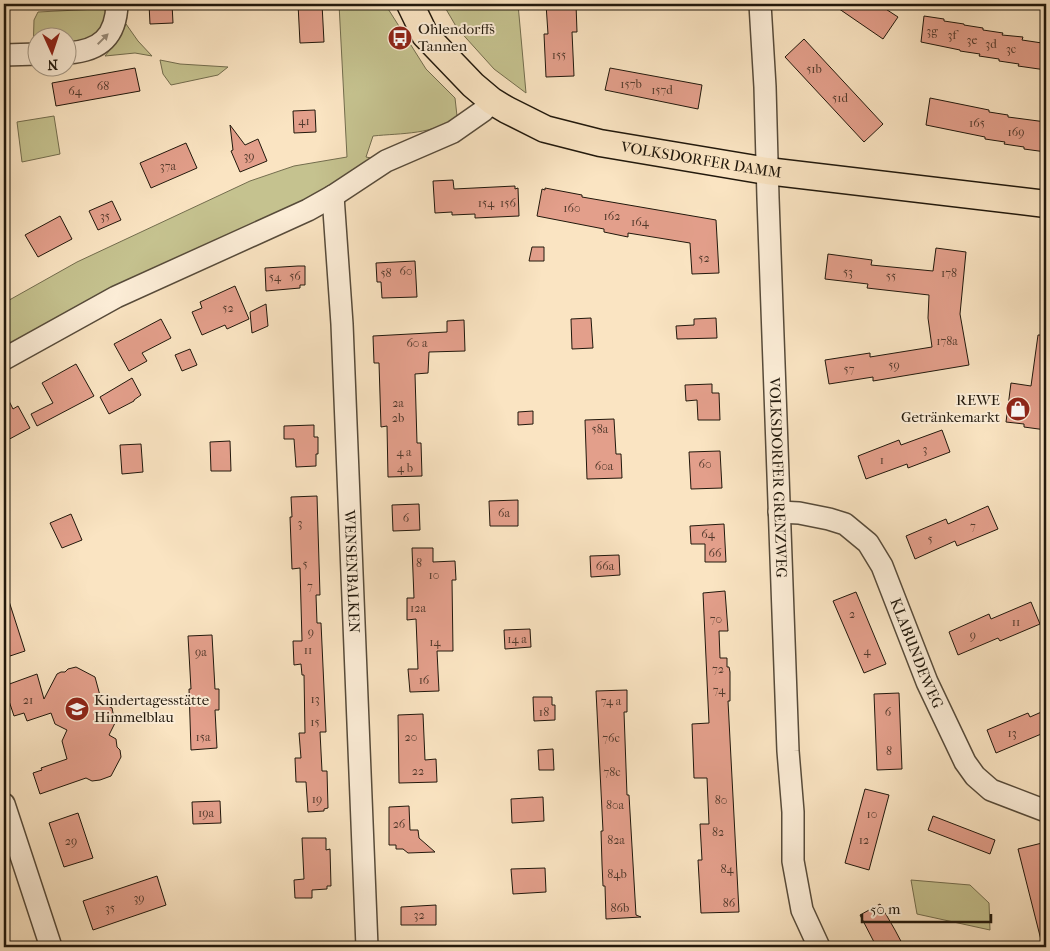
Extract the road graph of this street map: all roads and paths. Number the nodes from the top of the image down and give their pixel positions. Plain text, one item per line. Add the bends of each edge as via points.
1 (117, 4) edge
2 (410, 4) edge
3 (760, 4) edge
4 (78, 52) edge
5 (28, 54) edge
6 (4, 55) edge
7 (492, 101) junction
8 (767, 171) junction
9 (333, 196) junction
10 (1046, 204) edge
11 (4, 359) edge
12 (779, 512) junction
13 (4, 804) edge
14 (1046, 811) edge
15 (52, 947) edge
16 (367, 947) edge
17 (819, 947) edge

4 -> 1 street via 89,50 106,39 115,23
2 - 7 main road, VOLKSDORFER DAMM via 432,43
3 - 8 street, VOLKSDORFER GRENZWEG
5 - 6 street
7 - 8 main road, VOLKSDORFER DAMM via 545,129 634,149
7 - 9 street via 453,132 386,161
8 - 10 main road, VOLKSDORFER DAMM
8 - 12 street, VOLKSDORFER GRENZWEG
9 - 11 street via 123,294
9 - 16 street, WENSENBALKEN via 342,324
12 - 14 street, KLABUNDEWEG via 807,514 845,524 868,543 882,566 934,698 969,769 991,790
12 - 17 street, VOLKSDORFER GRENZWEG via 793,861 802,910
13 - 15 street

